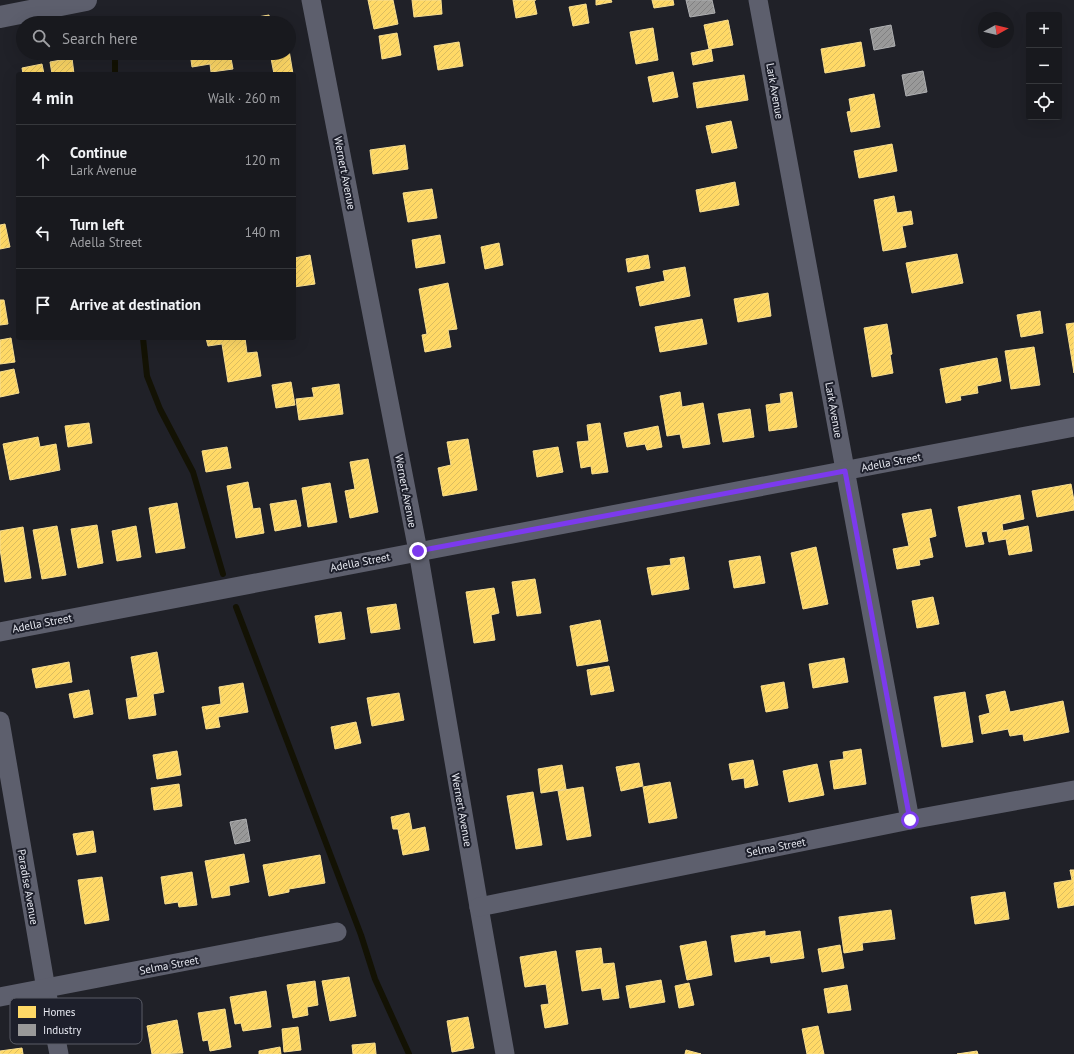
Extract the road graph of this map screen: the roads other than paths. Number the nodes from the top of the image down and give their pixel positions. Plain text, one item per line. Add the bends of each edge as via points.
1 (86, 0) edge
2 (311, 0) edge
3 (758, 0) edge
4 (0, 17) edge
5 (1074, 427) edge
6 (845, 471) junction
7 (418, 551) junction
8 (0, 632) edge
9 (0, 721) edge
10 (1074, 790) edge
11 (910, 820) junction
12 (479, 907) junction
13 (337, 932) dead end
14 (46, 989) junction
15 (0, 998) edge
16 (48, 998) edge
17 (57, 1044) edge
18 (59, 1054) edge
19 (505, 1054) edge

1 - 4 street
2 - 7 street, Wernert Avenue
3 - 6 street, Lark Avenue
5 - 6 street, Adella Street
6 - 7 street, Adella Street
6 - 11 street, Lark Avenue
7 - 8 street, Adella Street
7 - 12 street, Wernert Avenue
9 - 14 street, Paradise Avenue
10 - 11 street, Selma Street
11 - 12 street, Selma Street
12 - 19 street, Wernert Avenue
13 - 14 street, Selma Street
14 - 15 street, Selma Street
14 - 16 street, Paradise Avenue
17 - 18 street, Paradise Avenue

